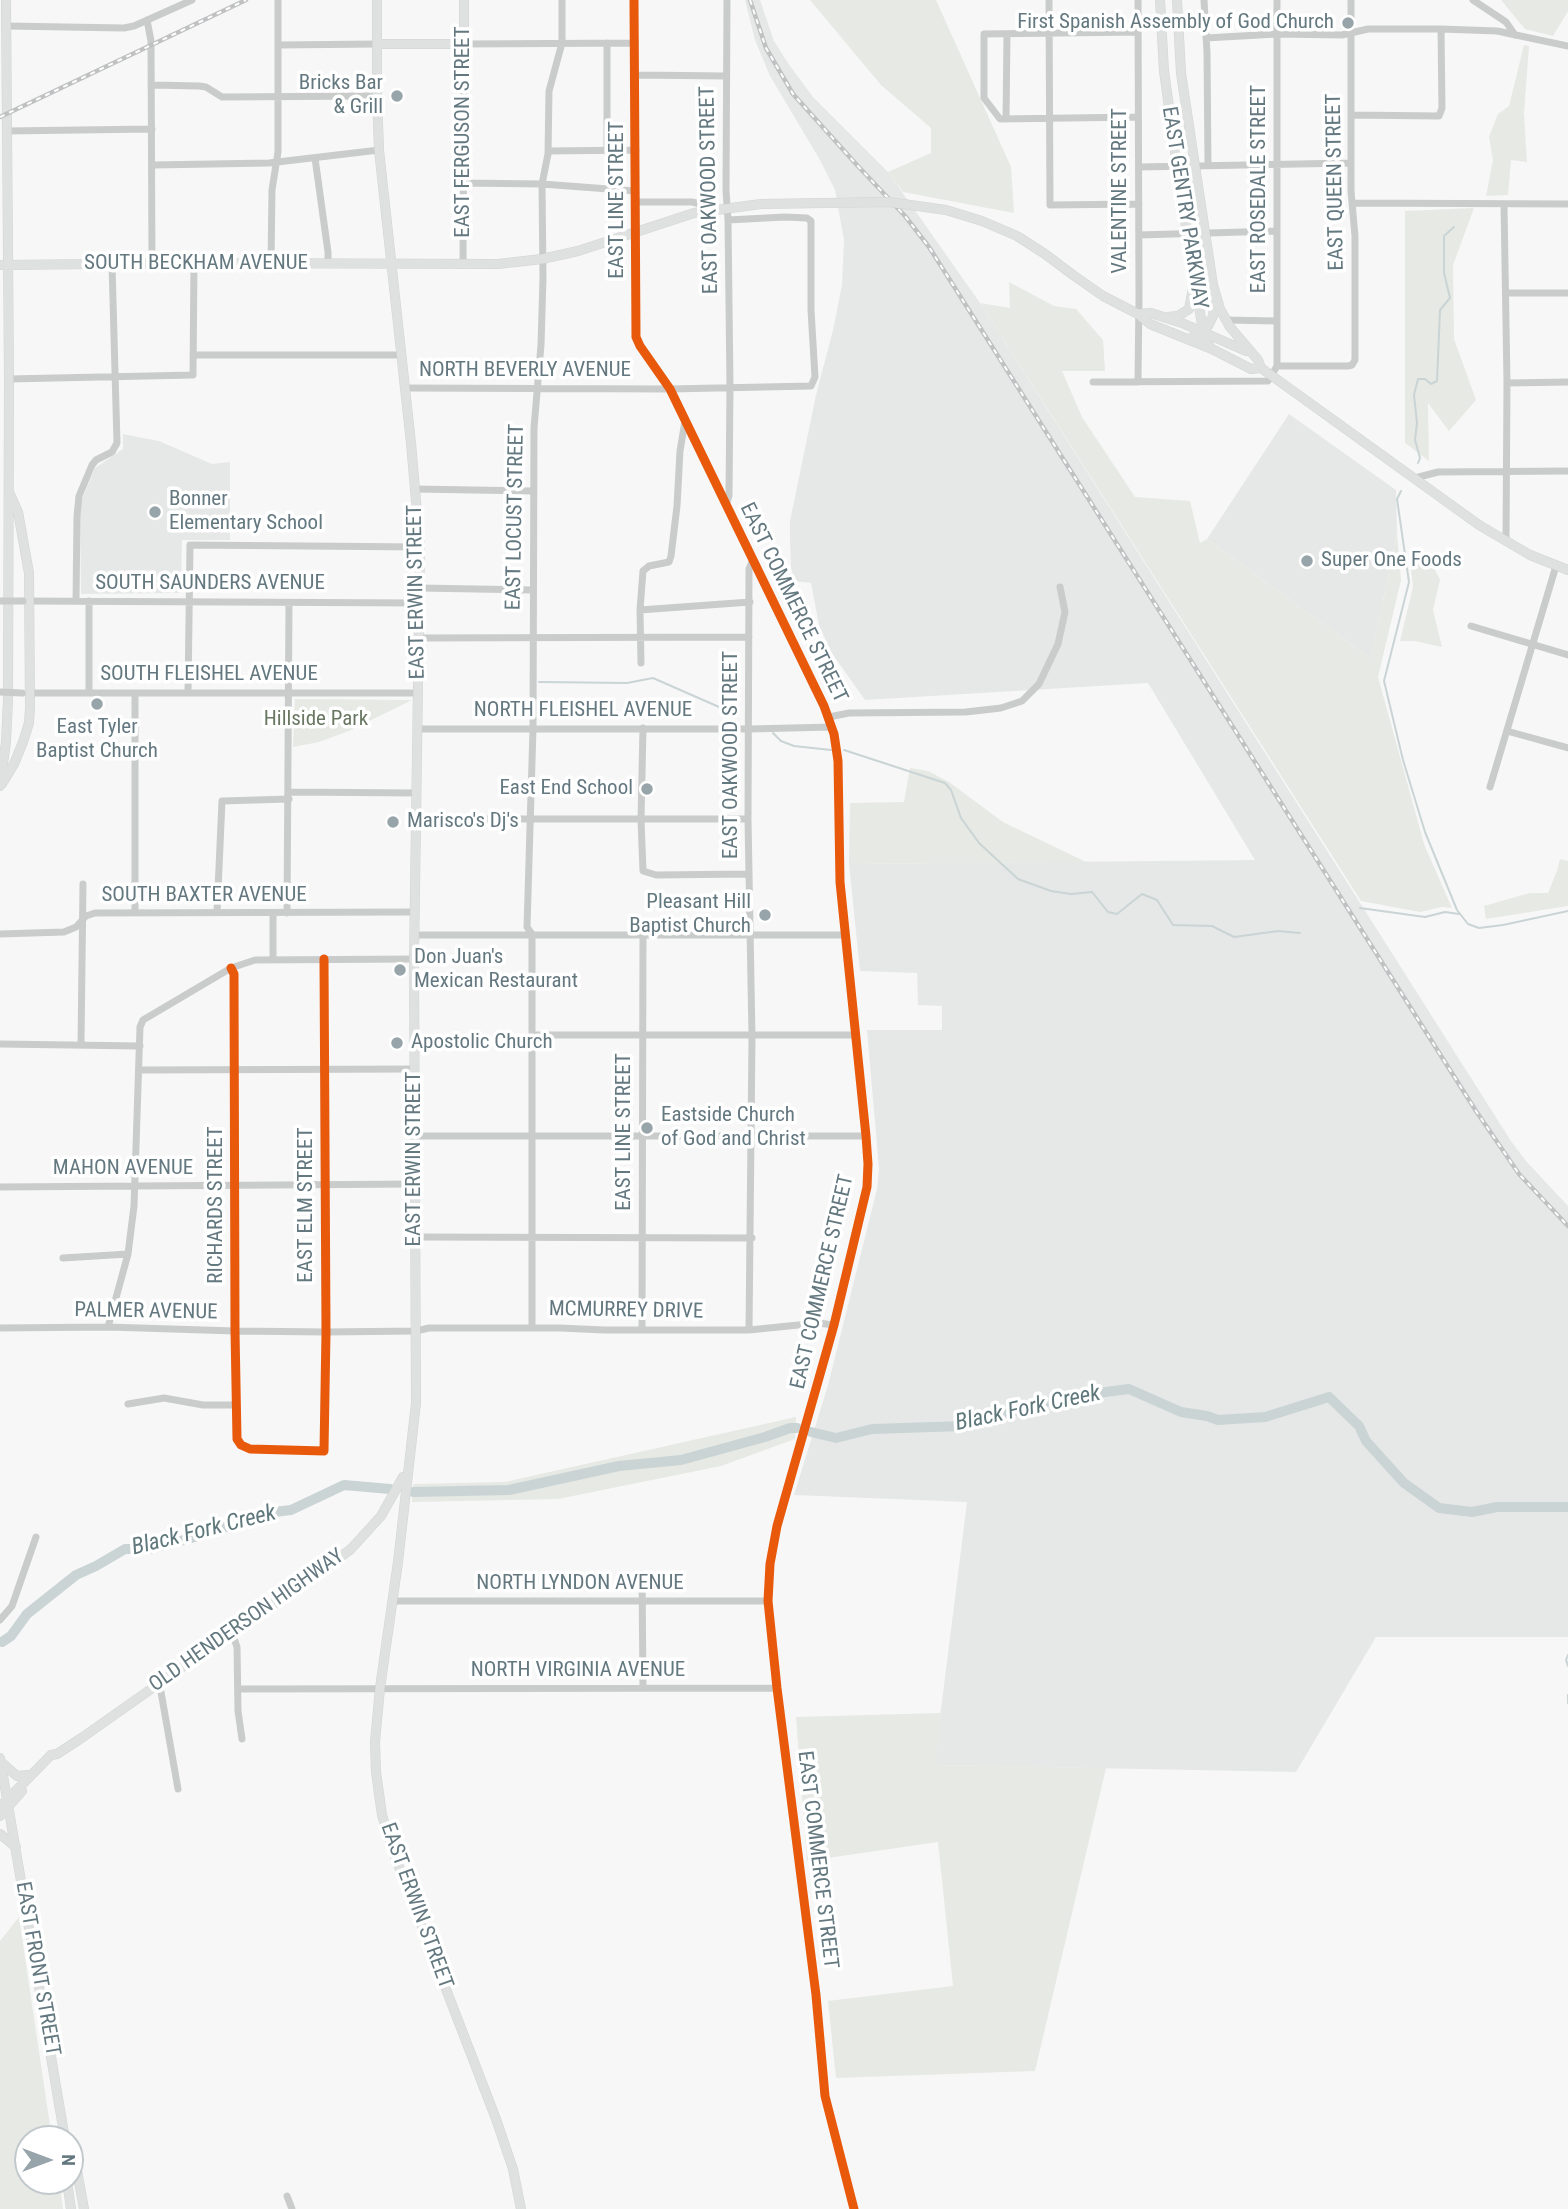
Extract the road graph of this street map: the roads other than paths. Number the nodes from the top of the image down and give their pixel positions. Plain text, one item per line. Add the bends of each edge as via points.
1 (6, 0) edge
2 (192, 0) edge
3 (278, 0) edge
4 (377, 0) edge
5 (464, 0) edge
6 (562, 0) edge
7 (634, 0) edge
8 (727, 0) edge
9 (1049, 0) edge
10 (1138, 0) edge
11 (1160, 0) edge
12 (1177, 0) edge
13 (1204, 0) edge
14 (1277, 0) edge
15 (1351, 0) edge
16 (1473, 0) edge
17 (147, 20) junction
18 (6, 26) junction
19 (1441, 29) junction
20 (1352, 32) junction
21 (1138, 33) junction
22 (1007, 34) junction
23 (1049, 34) junction
24 (1277, 34) junction
25 (1515, 36) junction
26 (1206, 38) junction
27 (3, 41) edge
28 (562, 43) junction
29 (607, 43) junction
30 (635, 43) junction
31 (377, 44) junction
32 (464, 44) junction
33 (278, 45) junction
34 (1568, 46) edge
35 (636, 75) junction
36 (726, 76) junction
37 (151, 85) junction
38 (377, 96) junction
39 (278, 97) junction
40 (1351, 115) junction
41 (1138, 117) junction
42 (1049, 118) junction
43 (1006, 119) junction
44 (152, 129) junction
45 (6, 131) junction
46 (379, 150) junction
47 (548, 150) junction
48 (636, 150) junction
49 (607, 151) junction
50 (315, 158) junction
51 (277, 162) junction
52 (1351, 163) junction
53 (153, 164) junction
54 (1276, 165) junction
55 (1177, 166) junction
56 (1195, 166) junction
57 (1208, 166) junction
58 (1139, 167) junction
59 (463, 183) junction
60 (542, 184) junction
61 (635, 191) junction
62 (635, 202) junction
63 (1352, 203) junction
64 (1139, 204) junction
65 (1504, 204) junction
66 (1568, 204) edge
67 (723, 208) junction
68 (728, 220) junction
69 (636, 231) junction
70 (1278, 231) junction
71 (1187, 233) junction
72 (1204, 233) junction
73 (1139, 235) junction
74 (542, 259) junction
75 (194, 263) junction
76 (271, 263) junction
77 (112, 264) junction
78 (152, 264) junction
79 (328, 264) junction
80 (392, 264) junction
81 (4, 265) edge
82 (463, 265) junction
83 (1195, 276) junction
84 (1213, 285) junction
85 (1506, 293) junction
86 (1568, 293) edge
87 (1138, 314) junction
88 (1162, 316) junction
89 (1226, 320) junction
90 (1277, 321) junction
91 (1203, 331) junction
92 (1188, 339) junction
93 (1212, 349) junction
94 (194, 355) junction
95 (401, 355) junction
96 (1253, 356) junction
97 (1277, 366) junction
98 (1261, 368) junction
99 (1271, 375) junction
100 (114, 376) junction
101 (9, 379) junction
102 (1093, 382) dead end
103 (1138, 382) junction
104 (1568, 382) edge
105 (1507, 383) junction
106 (730, 387) junction
107 (404, 388) junction
108 (537, 388) junction
109 (670, 389) junction
110 (685, 421) junction
111 (4, 442) edge
112 (1507, 471) junction
113 (1568, 471) edge
114 (1415, 478) junction
115 (415, 489) junction
116 (4, 490) edge
117 (533, 491) junction
118 (726, 505) junction
119 (0, 509) edge
120 (1506, 541) junction
121 (420, 547) junction
122 (754, 559) junction
123 (1556, 566) junction
124 (1568, 570) edge
125 (1060, 587) dead end
126 (419, 588) junction
127 (533, 590) junction
128 (0, 601) edge
129 (26, 601) junction
130 (76, 601) junction
131 (89, 601) junction
132 (189, 602) junction
133 (750, 602) junction
134 (289, 603) junction
135 (419, 603) junction
136 (640, 610) junction
137 (1471, 626) dead end
138 (749, 637) junction
139 (419, 638) junction
140 (532, 638) junction
141 (640, 638) junction
142 (1532, 644) junction
143 (1568, 655) edge
144 (641, 663) dead end
145 (0, 692) edge
146 (26, 693) junction
147 (89, 693) junction
148 (135, 693) junction
149 (188, 693) junction
150 (288, 693) junction
151 (418, 693) junction
152 (829, 717) junction
153 (832, 727) junction
154 (643, 728) junction
155 (418, 729) junction
156 (533, 729) junction
157 (749, 729) junction
158 (1507, 731) junction
159 (1568, 748) edge
160 (0, 786) edge
161 (1490, 787) dead end
162 (416, 793) junction
163 (289, 796) junction
164 (416, 819) junction
165 (531, 819) junction
166 (748, 819) junction
167 (641, 820) junction
168 (749, 874) junction
169 (83, 884) dead end
170 (217, 912) junction
171 (414, 912) junction
172 (135, 913) junction
173 (272, 913) junction
174 (287, 913) junction
175 (84, 918) junction
176 (0, 934) edge
177 (532, 934) junction
178 (750, 934) junction
179 (845, 934) junction
180 (414, 935) junction
181 (643, 935) junction
182 (273, 959) junction
183 (324, 959) junction
184 (414, 959) junction
185 (231, 968) junction
186 (856, 1035) junction
187 (642, 1037) junction
188 (752, 1037) junction
189 (0, 1044) edge
190 (81, 1044) junction
191 (140, 1046) junction
192 (532, 1048) dead end
193 (235, 1069) junction
194 (324, 1069) junction
195 (414, 1069) junction
196 (140, 1070) junction
197 (415, 1136) junction
198 (531, 1136) junction
199 (752, 1136) junction
200 (866, 1136) junction
201 (642, 1137) junction
202 (414, 1184) junction
203 (135, 1186) junction
204 (236, 1186) junction
205 (324, 1186) junction
206 (0, 1187) edge
207 (416, 1237) junction
208 (533, 1237) junction
209 (642, 1238) junction
210 (752, 1238) junction
211 (128, 1254) junction
212 (63, 1258) dead end
213 (834, 1325) junction
214 (108, 1327) junction
215 (0, 1328) edge
216 (532, 1328) junction
217 (642, 1330) junction
218 (749, 1330) junction
219 (235, 1331) junction
220 (416, 1331) junction
221 (326, 1332) junction
222 (128, 1404) dead end
223 (236, 1405) junction
224 (238, 1442) joint
225 (409, 1463) junction
226 (381, 1516) junction
227 (401, 1522) junction
228 (36, 1537) dead end
229 (642, 1574) dead end
230 (392, 1601) junction
231 (768, 1601) junction
232 (643, 1602) junction
233 (0, 1620) edge
234 (232, 1632) junction
235 (157, 1684) junction
236 (380, 1688) junction
237 (643, 1688) junction
238 (777, 1688) junction
239 (238, 1689) junction
240 (242, 1739) dead end
241 (57, 1754) junction
242 (0, 1760) edge
243 (33, 1772) junction
244 (178, 1789) dead end
245 (5, 1804) edge
246 (0, 1816) edge
247 (0, 1834) edge
248 (16, 1847) junction
249 (63, 2125) edge
250 (287, 2196) dead end
251 (292, 2209) edge
252 (521, 2209) edge
253 (854, 2209) edge

1 - 18 main road
2 - 17 street
3 - 33 street
4 - 31 main road, EAST ERWIN STREET
5 - 32 main road, EAST FERGUSON STREET
6 - 28 street, EAST LOCUST STREET
7 - 30 street, EAST LINE STREET
8 - 36 street, EAST OAKWOOD STREET
9 - 23 street
10 - 21 street, VALENTINE STREET
11 - 55 main road, EAST GENTRY PARKWAY
12 - 56 main road, EAST GENTRY PARKWAY via 1180,63
13 - 26 street
14 - 24 street, EAST ROSEDALE STREET
15 - 20 street, EAST QUEEN STREET
16 - 25 street via 1506,22
17 - 18 street via 120,29
17 - 37 street
18 - 27 main road
19 - 20 street
19 - 25 street via 1489,30
19 - 40 street via 1443,108 1439,116
20 - 24 street
20 - 40 street, EAST QUEEN STREET
21 - 23 street
21 - 41 street, VALENTINE STREET
22 - 23 street
22 - 43 street
22 - 43 street via 984,34 984,98 998,117
23 - 42 street
24 - 26 street
24 - 54 street, EAST ROSEDALE STREET
25 - 34 street
26 - 57 street
27 - 45 main road
28 - 29 street
28 - 32 street
28 - 47 street, EAST LOCUST STREET via 549,90
29 - 30 street
29 - 49 street
30 - 35 street, EAST LINE STREET
31 - 32 main road
31 - 33 street
31 - 38 main road, EAST ERWIN STREET
32 - 59 street, EAST FERGUSON STREET
33 - 39 street
35 - 36 street
35 - 48 street, EAST LINE STREET
36 - 67 street, EAST OAKWOOD STREET
37 - 39 street via 206,87 222,97
37 - 44 street
38 - 39 street
38 - 46 main road, EAST ERWIN STREET
39 - 51 street
40 - 52 street, EAST QUEEN STREET
41 - 42 street
41 - 58 street, VALENTINE STREET
42 - 43 street
42 - 64 street via 1050,205
44 - 45 street
44 - 53 street
45 - 81 main road
46 - 50 street
46 - 80 main road, EAST ERWIN STREET
47 - 49 street
47 - 60 street, EAST LOCUST STREET
48 - 49 street
48 - 61 street, EAST LINE STREET
50 - 51 street
50 - 79 street
51 - 53 street
51 - 76 street
52 - 54 street
52 - 63 street, EAST QUEEN STREET
53 - 78 street
54 - 57 street
54 - 70 street, EAST ROSEDALE STREET
55 - 56 street
55 - 58 street
55 - 71 main road, EAST GENTRY PARKWAY
56 - 57 street
56 - 72 main road, EAST GENTRY PARKWAY
58 - 64 street, VALENTINE STREET
59 - 60 street
59 - 82 street, EAST FERGUSON STREET
60 - 61 street
60 - 74 street, EAST LOCUST STREET
61 - 62 street, EAST LINE STREET
62 - 67 street via 692,202
62 - 69 street, EAST LINE STREET
63 - 65 street
63 - 97 street, EAST QUEEN STREET via 1353,363
64 - 73 street, VALENTINE STREET
65 - 66 street
65 - 85 street
67 - 68 street, EAST OAKWOOD STREET
67 - 69 main road, SOUTH BECKHAM AVENUE
67 - 87 main road, SOUTH BECKHAM AVENUE, bridge via 889,202 946,210 1017,236 1103,296
68 - 106 street, EAST OAKWOOD STREET
68 - 106 street, NORTH BEVERLY AVENUE via 810,220 816,373 807,387
69 - 74 main road, SOUTH BECKHAM AVENUE
69 - 109 street, EAST LINE STREET via 636,337
70 - 72 street
70 - 90 street, EAST ROSEDALE STREET
71 - 72 street
71 - 73 street
71 - 83 main road, EAST GENTRY PARKWAY
72 - 84 main road, EAST GENTRY PARKWAY
73 - 87 street, VALENTINE STREET
74 - 82 main road, SOUTH BECKHAM AVENUE
74 - 108 street, EAST LOCUST STREET
75 - 76 main road, SOUTH BECKHAM AVENUE
75 - 78 main road, SOUTH BECKHAM AVENUE
75 - 94 street
76 - 79 main road, SOUTH BECKHAM AVENUE
77 - 78 main road, SOUTH BECKHAM AVENUE
77 - 81 main road, SOUTH BECKHAM AVENUE
77 - 100 street
79 - 80 main road, SOUTH BECKHAM AVENUE
80 - 82 main road, SOUTH BECKHAM AVENUE
80 - 95 main road, EAST ERWIN STREET
81 - 101 main road
83 - 88 main road via 1189,309 1178,316
83 - 91 main road, EAST GENTRY PARKWAY
84 - 89 main road
84 - 91 main road, EAST GENTRY PARKWAY via 1213,316
85 - 86 street
85 - 105 street
87 - 88 main road
87 - 92 main road, SOUTH BECKHAM AVENUE via 1150,324
87 - 103 street, VALENTINE STREET
88 - 91 main road
89 - 90 street
89 - 96 main road
90 - 97 street, EAST ROSEDALE STREET
91 - 92 main road
91 - 93 main road
91 - 96 main road
92 - 93 main road, SOUTH BECKHAM AVENUE
93 - 98 main road via 1251,369
94 - 95 street
94 - 100 street via 193,375
95 - 107 main road, EAST ERWIN STREET
96 - 98 main road
97 - 99 street
98 - 99 main road
99 - 103 street via 1268,381
99 - 114 main road
100 - 101 street
100 - 130 street via 116,446 92,465 78,502
101 - 111 main road
102 - 103 street
104 - 105 street
105 - 112 street
106 - 109 street, NORTH BEVERLY AVENUE
106 - 118 street, EAST OAKWOOD STREET
107 - 108 street, NORTH BEVERLY AVENUE
107 - 115 main road, EAST ERWIN STREET
108 - 109 street, NORTH BEVERLY AVENUE
108 - 117 street, EAST LOCUST STREET
109 - 110 street, EAST COMMERCE STREET
110 - 118 street, EAST COMMERCE STREET
110 - 136 street via 671,556 669,562 643,571
111 - 116 main road
112 - 113 street
112 - 114 street via 1438,472
112 - 120 street
114 - 120 main road
115 - 117 street
115 - 121 main road, EAST ERWIN STREET
116 - 119 main road
116 - 129 main road via 20,521 28,564
116 - 160 main road via 8,700
117 - 127 street, EAST LOCUST STREET
118 - 122 street, EAST COMMERCE STREET
120 - 123 main road
121 - 126 main road, EAST ERWIN STREET
121 - 132 street via 190,545
122 - 133 street, EAST OAKWOOD STREET via 749,569
122 - 152 street, EAST COMMERCE STREET
123 - 124 main road
123 - 142 street
125 - 152 street via 1065,612 1058,644 1039,684 1022,701 966,712
126 - 127 street
126 - 135 main road, EAST ERWIN STREET
127 - 140 street, EAST LOCUST STREET
128 - 129 street, SOUTH SAUNDERS AVENUE, bridge
129 - 130 street, SOUTH SAUNDERS AVENUE
129 - 146 main road
130 - 131 street, SOUTH SAUNDERS AVENUE
131 - 132 street, SOUTH SAUNDERS AVENUE
131 - 147 street
132 - 134 street, SOUTH SAUNDERS AVENUE
132 - 149 street
133 - 136 street
133 - 138 street, EAST OAKWOOD STREET
134 - 135 street, SOUTH SAUNDERS AVENUE
134 - 150 street
135 - 139 main road, EAST ERWIN STREET
136 - 141 street
137 - 142 street
138 - 141 street
138 - 157 street, EAST OAKWOOD STREET
139 - 140 street
139 - 151 main road, EAST ERWIN STREET
140 - 141 street
140 - 156 street, EAST LOCUST STREET
141 - 144 street
142 - 143 street
142 - 158 street
145 - 146 street, SOUTH FLEISHEL AVENUE, bridge
146 - 147 street, SOUTH FLEISHEL AVENUE
146 - 160 main road via 30,715 26,732
147 - 148 street, SOUTH FLEISHEL AVENUE
148 - 149 street, SOUTH FLEISHEL AVENUE
148 - 172 street
149 - 150 street, SOUTH FLEISHEL AVENUE
150 - 151 street, SOUTH FLEISHEL AVENUE
150 - 163 street
151 - 155 main road, EAST ERWIN STREET
152 - 153 street, EAST COMMERCE STREET
153 - 157 street, NORTH FLEISHEL AVENUE
153 - 179 street, EAST COMMERCE STREET via 838,761
154 - 156 street, NORTH FLEISHEL AVENUE
154 - 157 street, NORTH FLEISHEL AVENUE
154 - 167 street
155 - 156 street, NORTH FLEISHEL AVENUE
155 - 162 main road, EAST ERWIN STREET
156 - 165 street, EAST LOCUST STREET
157 - 166 street, EAST OAKWOOD STREET
158 - 159 street
158 - 161 street
162 - 163 street
162 - 164 main road, EAST ERWIN STREET
163 - 170 street via 222,801
163 - 174 street
164 - 165 street
164 - 171 main road, EAST ERWIN STREET
165 - 167 street
165 - 177 street, EAST LOCUST STREET via 527,927
166 - 167 street
166 - 168 street, EAST OAKWOOD STREET
167 - 168 street via 643,870 656,875
168 - 178 street, EAST OAKWOOD STREET
169 - 175 street
170 - 172 street, SOUTH BAXTER AVENUE
170 - 173 street, SOUTH BAXTER AVENUE
171 - 174 street, SOUTH BAXTER AVENUE
171 - 180 main road, EAST ERWIN STREET
172 - 175 street, SOUTH BAXTER AVENUE via 95,913
173 - 174 street, SOUTH BAXTER AVENUE
173 - 182 street
175 - 176 street, SOUTH BAXTER AVENUE via 64,932
175 - 190 street
177 - 180 street
177 - 181 street
177 - 187 street, EAST LOCUST STREET via 532,1035
178 - 179 street
178 - 181 street
178 - 188 street, EAST OAKWOOD STREET
179 - 186 street, EAST COMMERCE STREET
180 - 184 main road, EAST ERWIN STREET
181 - 187 street, EAST LINE STREET
182 - 183 street
182 - 185 street
183 - 184 street
183 - 194 street, EAST ELM STREET
184 - 195 main road, EAST ERWIN STREET
185 - 191 street via 143,1020
185 - 193 street, RICHARDS STREET
186 - 188 street
186 - 200 street, EAST COMMERCE STREET
187 - 188 street
187 - 201 street, EAST LINE STREET
188 - 199 street, EAST OAKWOOD STREET
189 - 190 street
190 - 191 street
191 - 196 street
192 - 198 street
193 - 194 street
193 - 196 street
193 - 204 street, RICHARDS STREET
194 - 195 street
194 - 205 street, EAST ELM STREET
195 - 197 main road, EAST ERWIN STREET
196 - 203 street
197 - 198 street
197 - 202 main road, EAST ERWIN STREET
198 - 201 street
198 - 208 street
199 - 200 street
199 - 201 street
199 - 210 street, EAST OAKWOOD STREET
200 - 213 street, EAST COMMERCE STREET via 867,1187
201 - 209 street, EAST LINE STREET
202 - 205 street, MAHON AVENUE
202 - 207 main road, EAST ERWIN STREET
203 - 204 street, MAHON AVENUE
203 - 206 street, MAHON AVENUE
203 - 211 street
204 - 205 street, MAHON AVENUE
204 - 219 street, RICHARDS STREET
205 - 221 street, EAST ELM STREET
207 - 208 street
207 - 220 main road, EAST ERWIN STREET
208 - 209 street
208 - 216 street
209 - 210 street
209 - 217 street, EAST LINE STREET
210 - 218 street, EAST OAKWOOD STREET
211 - 212 street
211 - 214 street
213 - 218 street, MCMURREY DRIVE
213 - 231 street, EAST COMMERCE STREET via 775,1535
214 - 215 street, PALMER AVENUE
214 - 219 street, PALMER AVENUE
216 - 217 street, MCMURREY DRIVE
216 - 220 street, MCMURREY DRIVE
217 - 218 street, MCMURREY DRIVE
219 - 221 street, PALMER AVENUE
219 - 223 street, RICHARDS STREET
220 - 221 street, PALMER AVENUE
220 - 225 main road, EAST ERWIN STREET via 416,1404
221 - 224 street, EAST ELM STREET via 324,1451 260,1451
222 - 223 street via 164,1398
223 - 224 street, RICHARDS STREET
225 - 226 main road, OLD HENDERSON HIGHWAY
225 - 227 main road, EAST ERWIN STREET
226 - 227 main road via 392,1514
226 - 234 main road, OLD HENDERSON HIGHWAY via 340,1558
227 - 230 main road, EAST ERWIN STREET
228 - 233 street via 12,1606
229 - 232 street
230 - 232 street, NORTH LYNDON AVENUE
230 - 236 main road, EAST ERWIN STREET
231 - 232 street, NORTH LYNDON AVENUE
231 - 238 street, EAST COMMERCE STREET
232 - 237 street
234 - 235 main road, OLD HENDERSON HIGHWAY
234 - 239 street
235 - 241 main road, OLD HENDERSON HIGHWAY
235 - 244 street
236 - 237 street, NORTH VIRGINIA AVENUE
236 - 239 street, NORTH VIRGINIA AVENUE
236 - 252 main road, EAST ERWIN STREET via 376,1772 386,1828 496,2119
237 - 238 street, NORTH VIRGINIA AVENUE
238 - 253 street, EAST COMMERCE STREET via 825,2096
239 - 240 street
241 - 243 main road, OLD HENDERSON HIGHWAY
241 - 245 main road, OLD HENDERSON HIGHWAY
242 - 243 main road via 17,1776
242 - 245 main road, EAST FRONT STREET
243 - 245 main road, OLD HENDERSON HIGHWAY
245 - 246 main road, OLD HENDERSON HIGHWAY
245 - 248 main road, EAST FRONT STREET
247 - 248 main road
248 - 249 main road, EAST FRONT STREET
250 - 251 street

